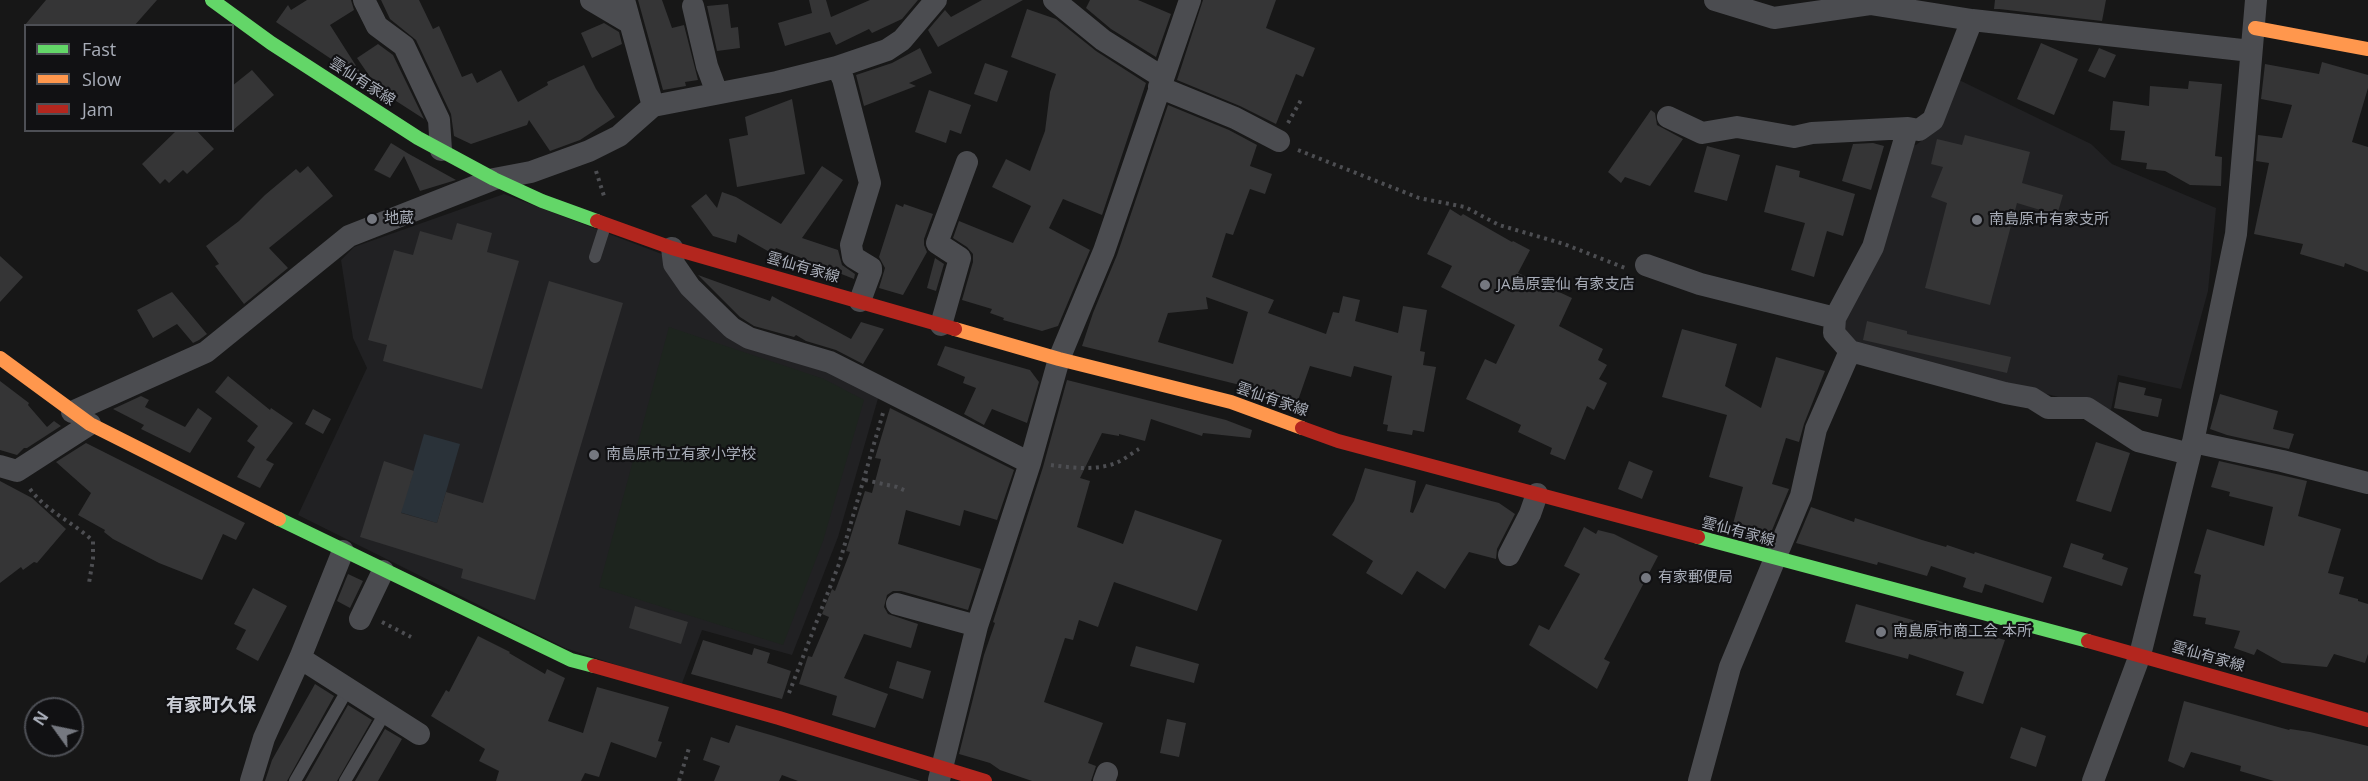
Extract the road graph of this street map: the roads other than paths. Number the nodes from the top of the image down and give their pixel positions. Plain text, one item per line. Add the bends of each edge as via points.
1 (212, 0) edge
2 (364, 0) edge
3 (591, 0) edge
4 (624, 0) edge
5 (936, 0) edge
6 (1054, 0) edge
7 (1190, 0) edge
8 (1715, 0) edge
9 (2256, 0) edge
10 (693, 6) dead end
11 (1962, 13) edge
12 (630, 22) junction
13 (2255, 28) junction
14 (2368, 49) edge
15 (2251, 51) junction
16 (837, 68) junction
17 (1161, 82) junction
18 (717, 93) junction
19 (653, 106) junction
20 (1668, 117) dead end
21 (1908, 128) junction
22 (1279, 141) road end
23 (441, 150) junction
24 (967, 162) dead end
25 (494, 179) junction
26 (605, 225) junction
27 (672, 248) junction
28 (595, 258) dead end
29 (1646, 265) road end
30 (860, 301) junction
31 (1835, 318) junction
32 (940, 325) junction
33 (1850, 351) junction
34 (0, 358) edge
35 (1059, 359) junction
36 (81, 418) junction
37 (2192, 448) junction
38 (1030, 463) junction
39 (9, 468) edge
40 (2368, 482) edge
41 (1537, 494) junction
42 (343, 551) junction
43 (1509, 555) dead end
44 (1775, 559) junction
45 (383, 571) junction
46 (897, 604) dead end
47 (362, 616) road end
48 (977, 626) junction
49 (2140, 655) junction
50 (300, 658) junction
51 (348, 689) junction
52 (385, 713) junction
53 (2368, 720) edge
54 (420, 734) dead end
55 (940, 775) edge
56 (251, 781) edge
57 (295, 781) edge
58 (345, 781) edge
59 (985, 781) edge
60 (1699, 781) edge
61 (2092, 781) edge

1 - 23 main road, 雲仙有家線 via 270,43
2 - 23 street via 377,26 404,46 439,120
3 - 12 street
4 - 12 street
5 - 16 street via 902,40 887,50
6 - 17 street
7 - 17 street
8 - 11 street via 1774,18 1870,4
9 - 13 street
10 - 18 street
11 - 15 street
11 - 21 street via 1933,120 1920,130
12 - 19 street
13 - 14 main road
13 - 15 street
15 - 37 street via 2236,234
16 - 18 street
16 - 30 street via 870,183 851,245 853,257 872,271
17 - 22 street
17 - 35 street via 1104,251
18 - 19 street
19 - 25 street via 619,136 589,151 531,172
20 - 21 street via 1702,133 1737,127 1794,137
21 - 31 street via 1873,246
23 - 25 main road, 雲仙有家線
24 - 32 street via 937,243 960,258
25 - 26 main road, 雲仙有家線
25 - 36 street via 349,236 206,352
26 - 27 main road, 雲仙有家線
26 - 28 lane
27 - 30 main road, 雲仙有家線
27 - 38 street via 674,264 690,287 732,328 768,345 830,362
29 - 31 street via 1700,284
30 - 32 main road, 雲仙有家線
31 - 33 street via 1834,333
32 - 35 main road, 雲仙有家線
33 - 37 street via 2032,398 2048,408 2087,408 2138,441
33 - 44 street via 1816,429 1801,496
34 - 36 main road
35 - 38 street
35 - 41 main road, 雲仙有家線 via 1231,402 1338,441
36 - 39 street
36 - 42 main road
37 - 40 street via 2282,461
37 - 49 street
38 - 48 street
41 - 43 street
41 - 44 main road, 雲仙有家線
42 - 45 main road
42 - 50 street
44 - 49 main road, 雲仙有家線
44 - 60 street via 1730,667
45 - 47 street
45 - 55 main road via 571,660 779,718
46 - 48 street
48 - 55 street
49 - 53 main road, 雲仙有家線
49 - 61 street
50 - 51 street
50 - 56 street via 264,738
51 - 52 street
51 - 57 lane
52 - 54 street
52 - 58 lane
55 - 59 main road

